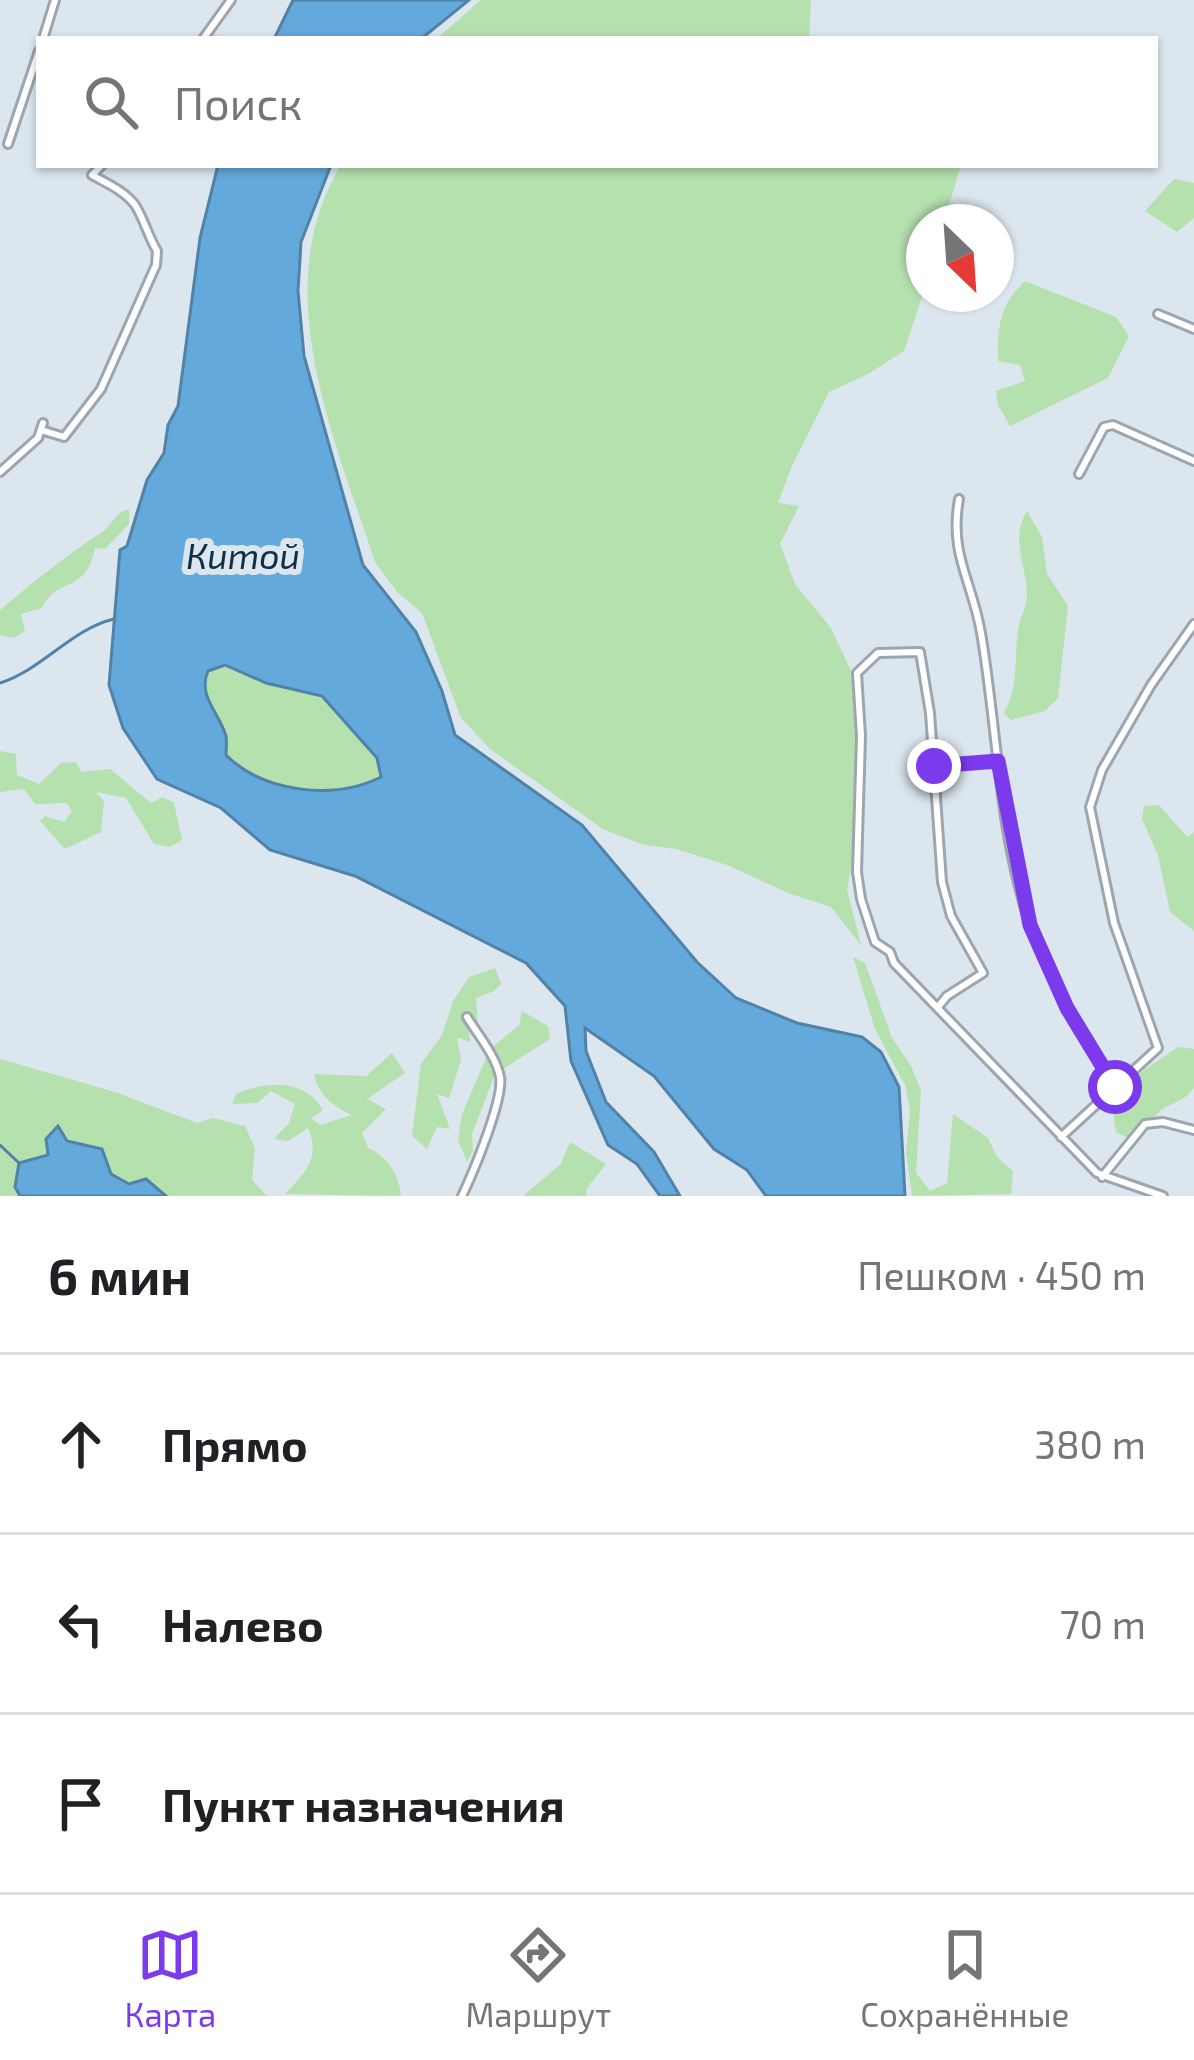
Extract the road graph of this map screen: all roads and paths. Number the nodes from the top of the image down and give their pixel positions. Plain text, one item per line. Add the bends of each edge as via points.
1 (55, 0) edge
2 (230, 0) edge
3 (44, 36) edge
4 (205, 36) edge
5 (36, 60) edge
6 (8, 144) dead end
7 (99, 168) edge
8 (1158, 314) dead end
9 (1194, 329) edge
10 (1194, 461) edge
11 (0, 472) edge
12 (1079, 474) dead end
13 (959, 499) dead end
14 (1194, 624) edge
15 (998, 761) junction
16 (934, 766) junction
17 (938, 1007) junction
18 (467, 1017) dead end
19 (1115, 1087) junction
20 (1194, 1130) edge
21 (1061, 1137) junction
22 (1102, 1177) junction
23 (1134, 1192) edge
24 (462, 1196) edge
25 (1163, 1196) edge

1 - 3 street
2 - 4 street
5 - 6 street
7 - 11 street via 92,175 127,196 158,251 100,389 64,437 41,430
8 - 9 street
10 - 12 street via 1113,424
13 - 15 street via 957,558 978,612
14 - 19 street via 1148,690 1091,799 1114,923 1159,1045
15 - 16 street
15 - 19 street via 1030,925
16 - 17 street via 946,903 983,974
16 - 17 street via 920,652 872,656 856,681 861,898 874,942
17 - 21 street
18 - 24 street via 502,1084
19 - 21 street
20 - 22 street via 1149,1122
21 - 22 street
22 - 23 street
23 - 25 street

